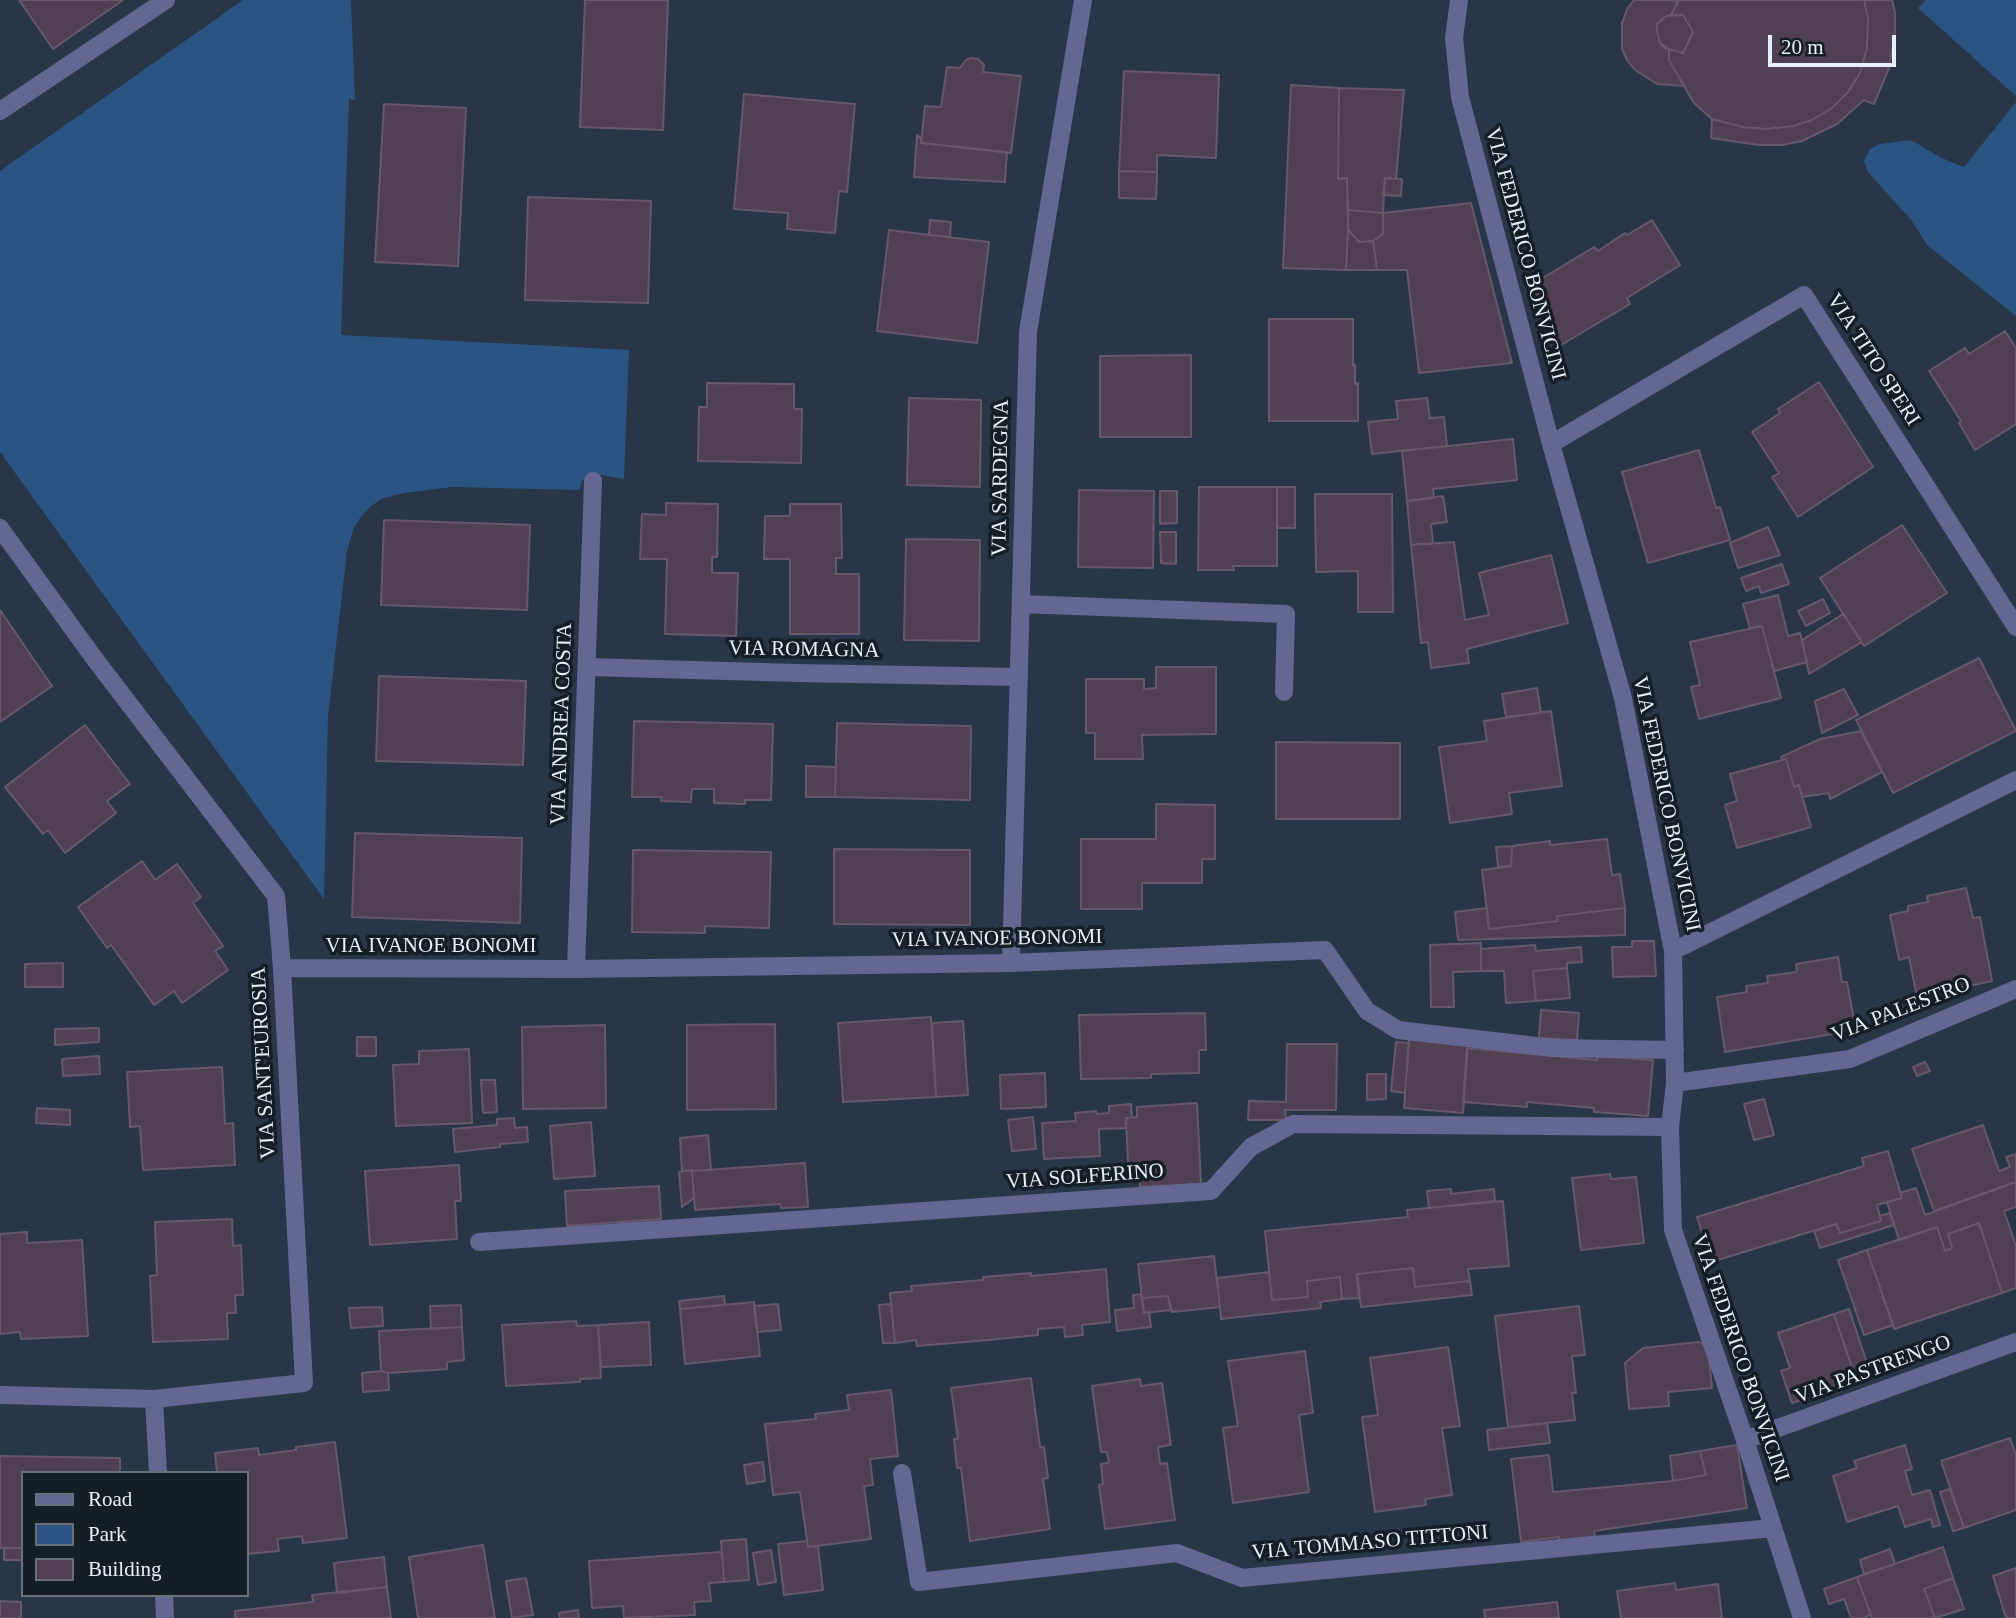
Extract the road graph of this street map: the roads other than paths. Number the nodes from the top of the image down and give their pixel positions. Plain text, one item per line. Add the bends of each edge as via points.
1 (166, 0) edge
2 (1083, 0) edge
3 (1460, 0) edge
4 (0, 111) edge
5 (1551, 444) junction
6 (593, 481) dead end
7 (0, 528) edge
8 (1021, 604) junction
9 (2016, 627) edge
10 (588, 667) junction
11 (1019, 677) junction
12 (1284, 692) dead end
13 (2016, 780) edge
14 (1673, 951) junction
15 (1011, 962) junction
16 (282, 968) junction
17 (576, 969) junction
18 (2016, 989) edge
19 (1675, 1050) junction
20 (1675, 1083) junction
21 (1670, 1127) junction
22 (479, 1242) dead end
23 (2016, 1342) edge
24 (0, 1395) edge
25 (153, 1399) junction
26 (1745, 1440) junction
27 (158, 1471) edge
28 (902, 1474) dead end
29 (1773, 1528) junction
30 (164, 1597) edge
31 (165, 1618) edge
32 (1802, 1618) edge

1 - 4 street
2 - 8 street, VIA SARDEGNA via 1028,332
3 - 5 street, VIA FEDERICO BONVICINI via 1454,38 1460,97
5 - 9 street, VIA TITO SPERI via 1804,295
5 - 14 street, VIA FEDERICO BONVICINI via 1623,698
6 - 10 street, VIA ANDREA COSTA
7 - 16 street, VIA SANT'EUROSIA via 276,896
8 - 11 street, VIA SARDEGNA
8 - 12 street via 1286,614
10 - 11 street, VIA ROMAGNA
10 - 17 street, VIA ANDREA COSTA
11 - 15 street, VIA SARDEGNA
13 - 14 street
14 - 19 street, VIA FEDERICO BONVICINI
15 - 17 street, VIA IVANOE BONOMI
15 - 19 street, VIA IVANOE BONOMI via 1325,950 1367,1011 1398,1030 1554,1048
16 - 17 street, VIA IVANOE BONOMI
16 - 25 street, VIA SANT'EUROSIA via 304,1383
18 - 20 street, VIA PALESTRO via 1850,1059
19 - 20 street, VIA FEDERICO BONVICINI
20 - 21 street, VIA FEDERICO BONVICINI
21 - 22 street, VIA SOLFERINO via 1293,1124 1251,1147 1211,1191
21 - 26 street, VIA FEDERICO BONVICINI via 1673,1230
23 - 26 street, VIA PASTRENGO
24 - 25 street, VIA SANT'EUROSIA
25 - 27 street
26 - 29 street, VIA FEDERICO BONVICINI
28 - 29 street, VIA TOMMASO TITTONI via 919,1582 1177,1553 1242,1578
29 - 32 street, VIA FEDERICO BONVICINI
30 - 31 street

